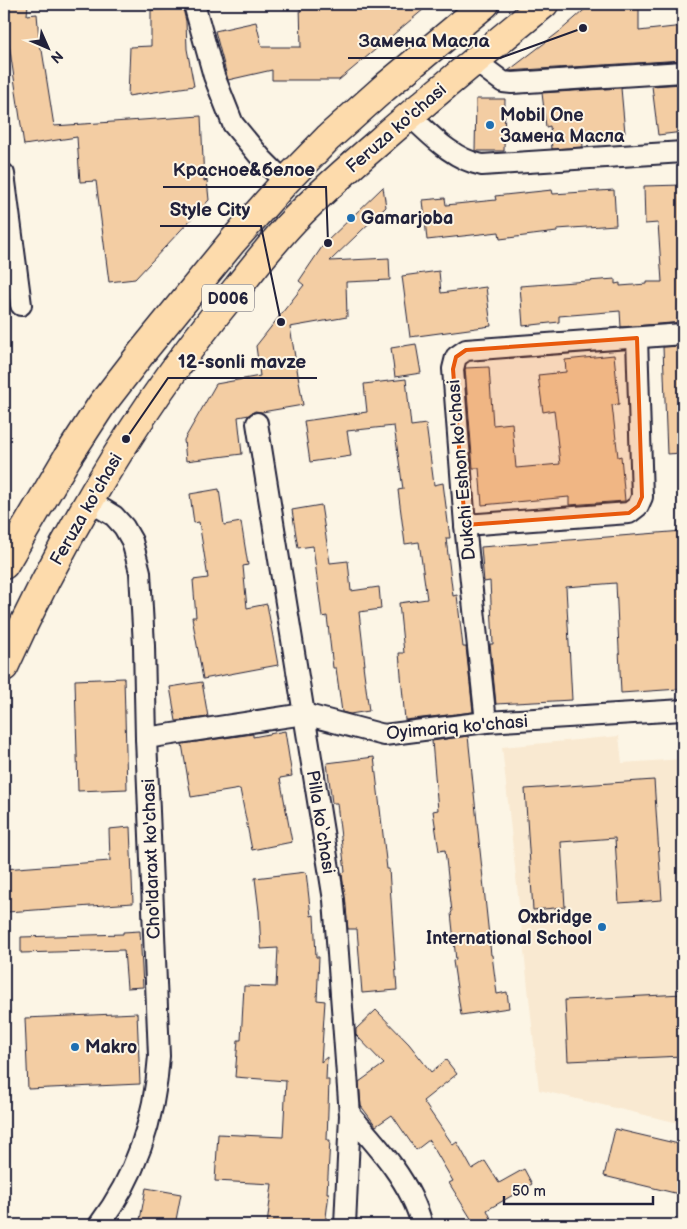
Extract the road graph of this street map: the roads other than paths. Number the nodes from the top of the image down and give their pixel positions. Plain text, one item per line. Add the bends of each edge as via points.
1 (194, 4) edge
2 (485, 4) edge
3 (544, 4) edge
4 (475, 61) junction
5 (683, 72) edge
6 (409, 115) junction
7 (683, 152) edge
8 (4, 174) edge
9 (285, 182) junction
10 (21, 305) dead end
11 (683, 334) edge
12 (638, 338) junction
13 (257, 423) dead end
14 (89, 502) junction
15 (466, 525) junction
16 (4, 565) edge
17 (4, 667) edge
18 (683, 710) edge
19 (304, 714) junction
20 (486, 722) junction
21 (146, 738) junction
22 (350, 1115) junction
23 (99, 1225) edge
24 (345, 1225) edge
25 (422, 1225) edge

1 - 9 street via 214,76 233,124
2 - 9 main road, Feruza ko'chasi / D006 via 384,88
3 - 4 main road, Feruza ko'chasi / D006
4 - 5 street via 503,82 512,83
4 - 6 main road, Feruza ko'chasi / D006
6 - 7 street via 455,155 468,163 482,165
6 - 14 main road, Feruza ko'chasi / D006 via 294,220 253,268 169,375
8 - 10 street
9 - 16 main road, Feruza ko'chasi / D006 via 214,264 102,404
11 - 12 street, Dukchi Eshon ko'chasi
12 - 15 street via 642,497 638,506 629,513
12 - 15 street, Dukchi Eshon ko'chasi via 466,350 456,357 452,369
13 - 19 street, Pilla ko‘chasi
14 - 17 main road, Feruza ko'chasi / D006 via 50,572
14 - 21 street, Cho'ldaraxt ko'chasi via 114,516 132,541 137,555 144,646
15 - 20 street, Dukchi Eshon ko'chasi
18 - 20 street, Oyimariq ko'chasi
19 - 20 street, Oyimariq ko'chasi via 384,735
19 - 21 street, Oyimariq ko'chasi
19 - 22 street, Pilla ko‘chasi via 334,900
21 - 23 street, Cho'ldaraxt ko'chasi via 159,1056 157,1082 141,1148 126,1181
22 - 24 street, Pilla ko‘chasi
22 - 25 street via 388,1158 419,1212

